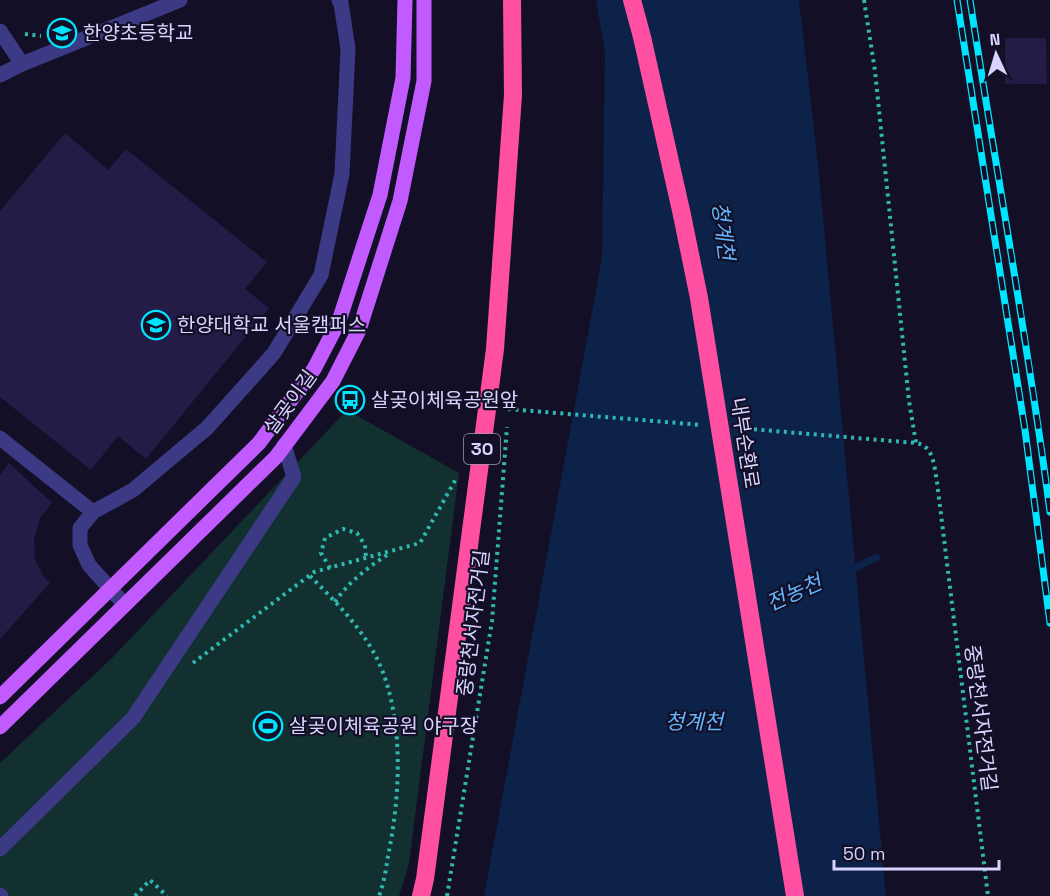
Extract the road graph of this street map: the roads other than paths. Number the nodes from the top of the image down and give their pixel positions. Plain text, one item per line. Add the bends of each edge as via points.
1 (180, 0) edge
2 (339, 0) edge
3 (405, 0) edge
4 (424, 0) edge
5 (512, 0) edge
6 (632, 0) edge
7 (0, 30) edge
8 (22, 64) junction
9 (0, 75) edge
10 (0, 438) edge
11 (284, 445) junction
12 (93, 512) junction
13 (109, 589) junction
14 (124, 604) junction
15 (0, 697) edge
16 (0, 727) edge
17 (0, 849) edge
18 (421, 896) edge
19 (795, 896) edge

1 - 8 lane
2 - 12 lane via 348,49 342,174 321,275 274,353 207,428 133,490
3 - 13 main road, 살곶이길 via 403,78 380,195 339,321 315,369 259,443
4 - 11 main road, 살곶이길 via 424,81 400,201 359,330 333,381
5 - 18 highway, 30, bridge via 513,95 495,349
6 - 19 highway, 내부순환로, bridge via 699,298
7 - 8 lane
8 - 9 lane
10 - 12 lane
11 - 14 main road, 살곶이길
11 - 17 lane via 294,477 132,718
12 - 13 lane via 80,528 80,545 89,565
13 - 14 lane
13 - 15 main road, 살곶이길
14 - 16 main road, 살곶이길

